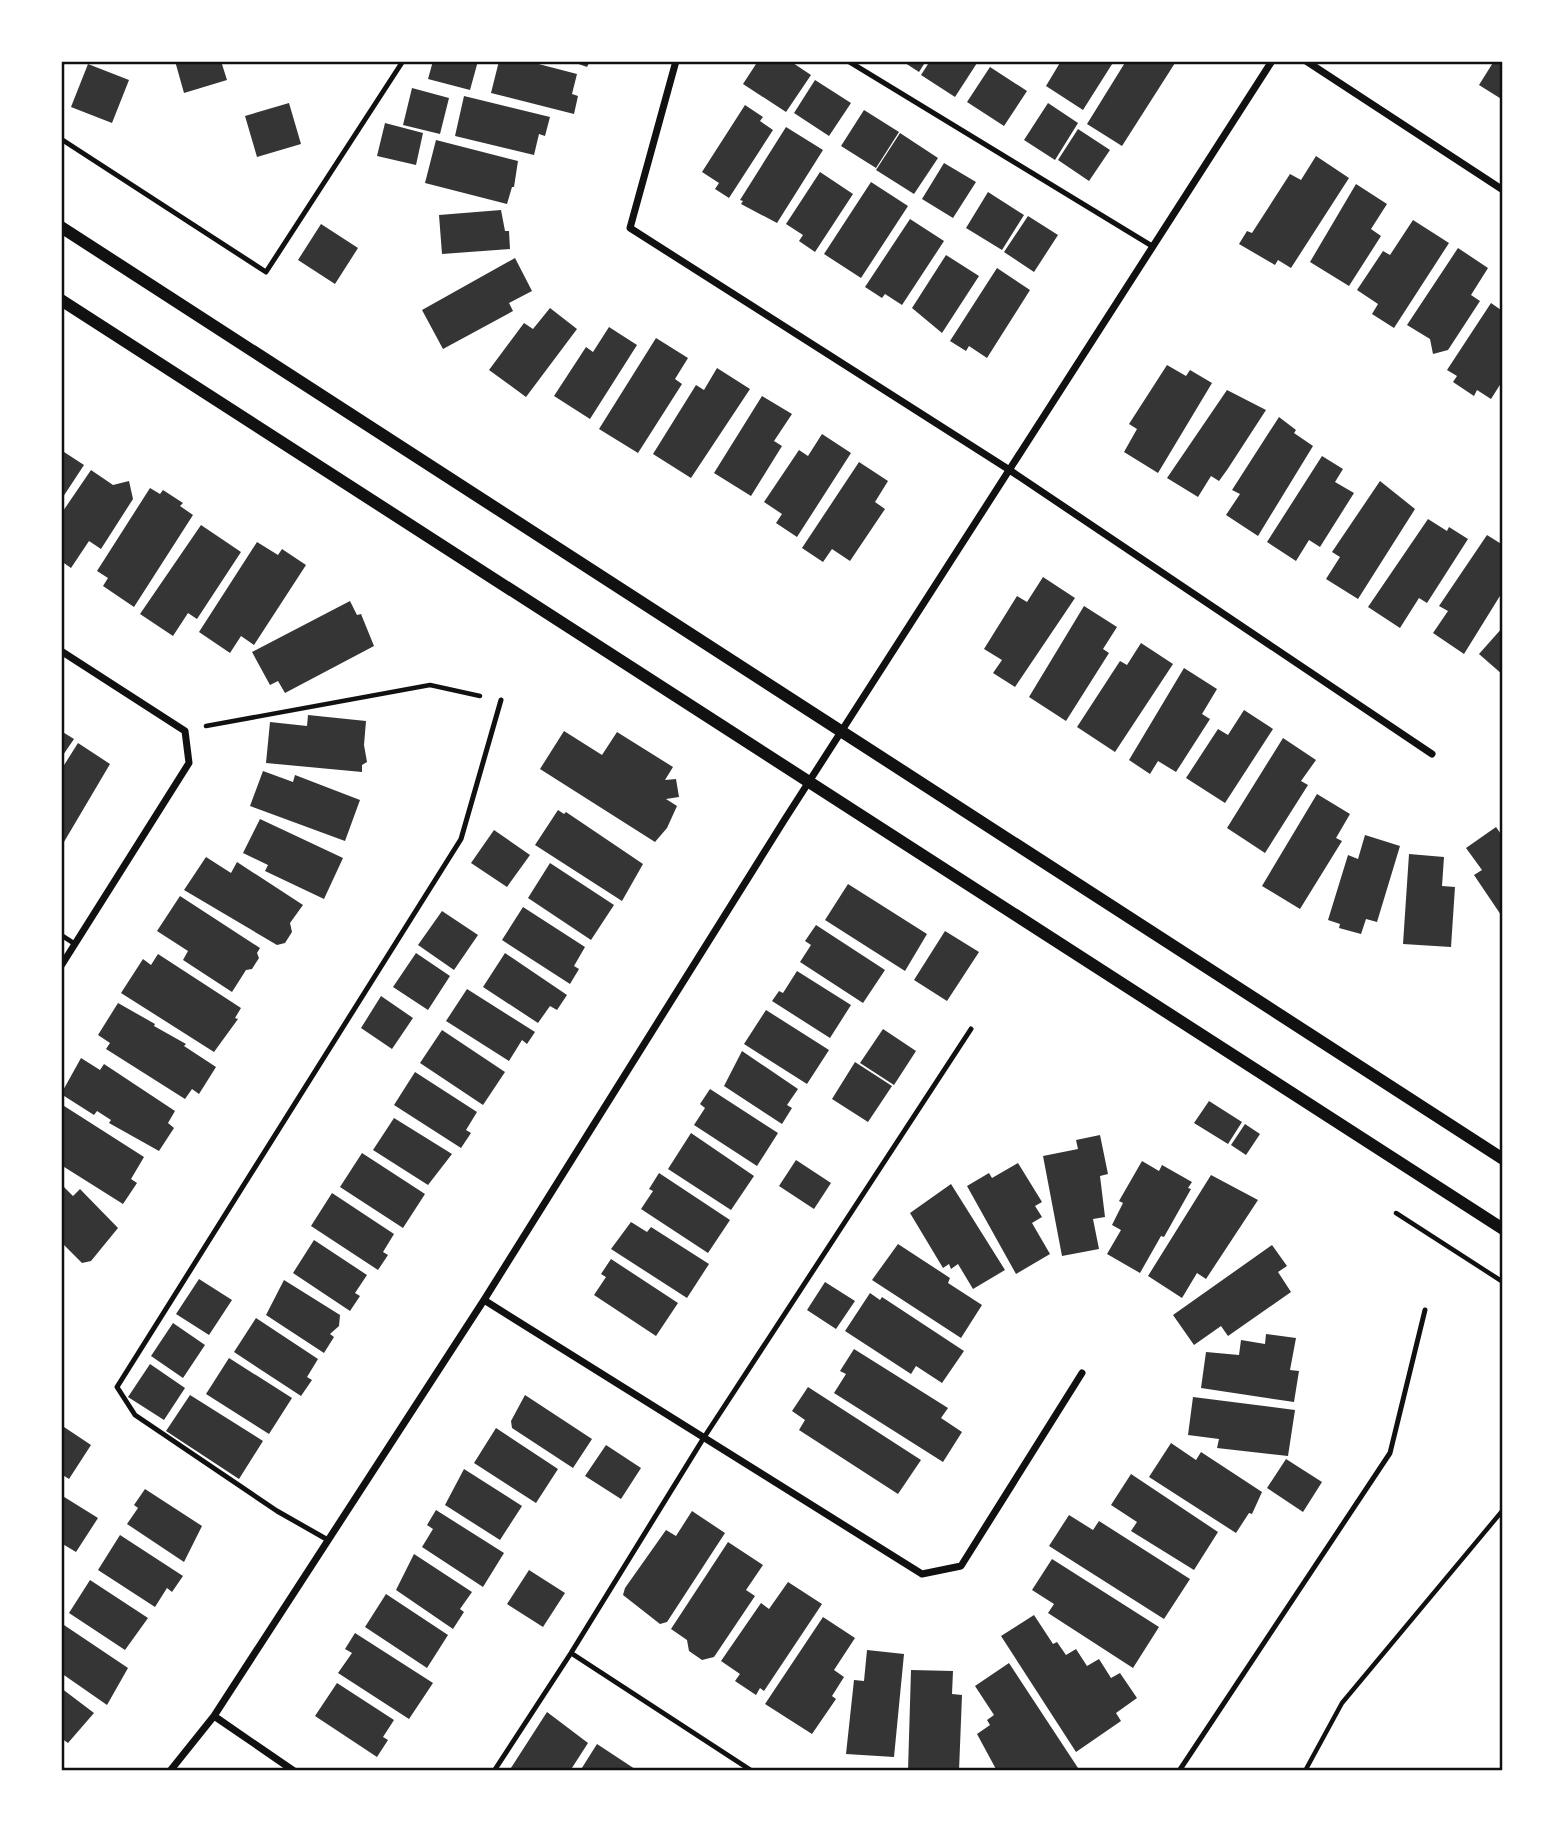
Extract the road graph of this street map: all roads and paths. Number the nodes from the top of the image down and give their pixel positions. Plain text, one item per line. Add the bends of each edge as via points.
1 (403, 61) edge
2 (676, 61) edge
3 (848, 61) edge
4 (1272, 61) edge
5 (1306, 61) edge
6 (61, 139) edge
7 (1503, 190) edge
8 (61, 227) edge
9 (1152, 246) junction
10 (61, 300) edge
11 (1008, 469) junction
12 (61, 651) edge
13 (501, 700) joint
14 (843, 730) junction
15 (185, 731) junction
16 (1432, 754) dead end
17 (810, 780) junction
18 (61, 935) edge
19 (75, 944) junction
20 (61, 966) edge
21 (971, 1029) dead end
22 (1503, 1159) edge
23 (1396, 1213) dead end
24 (1503, 1229) edge
25 (1503, 1282) edge
26 (484, 1300) junction
27 (1425, 1310) dead end
28 (1082, 1373) dead end
29 (703, 1439) junction
30 (1503, 1510) edge
31 (328, 1541) junction
32 (571, 1653) junction
33 (214, 1716) junction
34 (170, 1771) edge
35 (294, 1771) edge
36 (494, 1771) edge
37 (752, 1771) edge
38 (1179, 1771) edge
39 (1305, 1771) edge

1 - 6 lane via 266,272
2 - 11 street via 630,228
3 - 9 lane
4 - 9 street
5 - 7 street
8 - 14 street
9 - 11 street
10 - 17 street
11 - 14 street
11 - 16 street
12 - 15 street
13 - 15 path via 430,685
13 - 31 lane via 461,839 117,1387 135,1415
14 - 17 street
14 - 22 street
15 - 19 street via 190,764
17 - 24 street
17 - 26 street
18 - 19 lane
19 - 20 street
21 - 29 lane
23 - 25 path
26 - 29 street
26 - 31 street
27 - 38 lane via 1390,1453
28 - 29 street via 961,1566 922,1574
29 - 32 lane
30 - 39 path via 1342,1703
31 - 33 street
32 - 36 lane
32 - 37 lane
33 - 34 street
33 - 35 street

